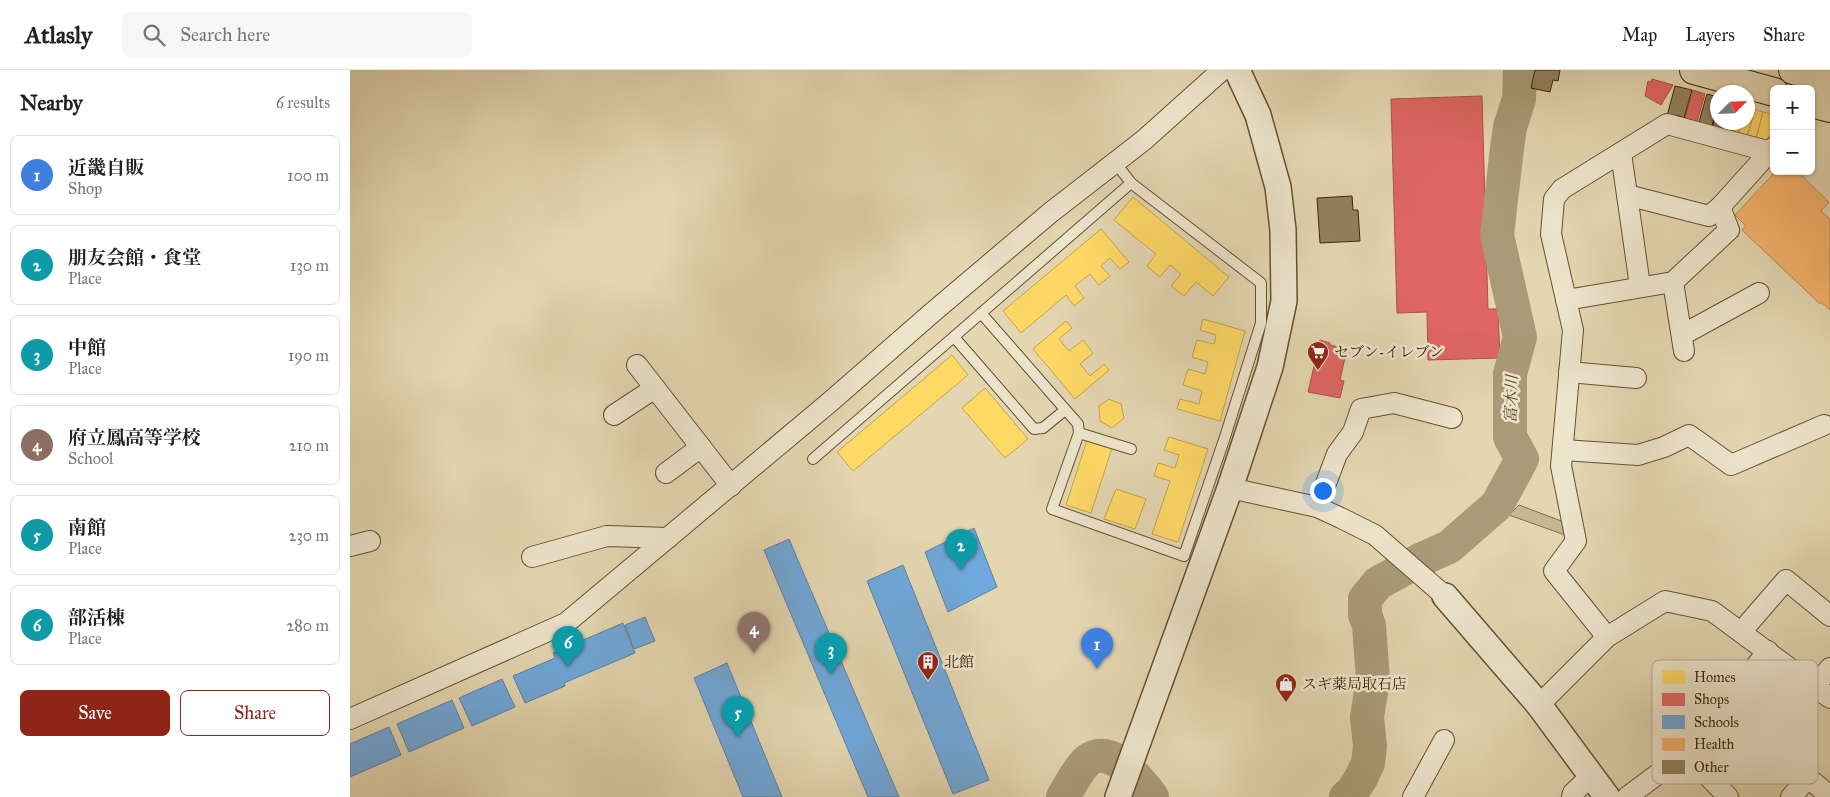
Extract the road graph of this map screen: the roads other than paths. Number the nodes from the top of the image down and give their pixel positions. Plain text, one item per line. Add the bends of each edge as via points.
1 (1222, 70) edge
2 (1237, 70) edge
3 (1694, 70) edge
4 (1770, 91) edge
5 (1815, 104) edge
6 (1830, 108) edge
7 (1770, 150) edge
8 (1621, 152) junction
9 (1770, 152) edge
10 (1115, 162) junction
11 (1131, 183) junction
12 (1627, 195) junction
13 (1720, 207) junction
14 (1673, 282) junction
15 (1640, 286) junction
16 (1759, 293) dead end
17 (1566, 300) junction
18 (981, 313) junction
19 (954, 337) junction
20 (637, 365) dead end
21 (1570, 372) junction
22 (1636, 378) dead end
23 (655, 388) junction
24 (1065, 410) junction
25 (614, 415) dead end
26 (1452, 418) dead end
27 (1824, 425) dead end
28 (1079, 432) junction
29 (701, 447) junction
30 (1131, 449) dead end
31 (1563, 450) junction
32 (813, 459) dead end
33 (666, 473) dead end
34 (731, 486) junction
35 (1230, 488) junction
36 (1317, 507) junction
37 (668, 538) junction
38 (370, 541) dead end
39 (350, 546) edge
40 (532, 557) dead end
41 (1194, 559) junction
42 (1445, 596) joint
43 (1830, 616) edge
44 (1741, 632) junction
45 (1607, 637) junction
46 (1768, 651) junction
47 (1761, 660) edge
48 (1780, 660) edge
49 (1830, 668) edge
50 (1823, 692) edge
51 (1539, 705) junction
52 (350, 719) edge
53 (1444, 740) dead end
54 (1592, 776) junction
55 (1652, 778) edge
56 (1716, 784) edge
57 (1803, 784) edge
58 (1815, 784) edge
59 (1830, 796) edge
60 (1118, 797) edge
61 (1413, 797) edge
62 (1572, 797) edge
63 (1607, 797) edge
64 (1627, 797) edge
65 (1728, 797) edge
66 (1791, 797) edge

1 - 10 street
2 - 35 street via 1258,115 1278,187 1284,301 1270,367
3 - 4 main road
5 - 6 main road
7 - 8 street via 1667,124
8 - 12 street
8 - 17 street via 1562,189 1554,199 1551,234
9 - 13 street
10 - 11 lane
10 - 34 street via 1050,213
11 - 18 lane
11 - 41 lane via 1261,283 1261,323 1224,440
12 - 13 street via 1709,216
12 - 15 street
13 - 14 street via 1729,230
14 - 15 street
14 - 16 street via 1683,343
15 - 17 street
17 - 21 street via 1573,330
18 - 19 lane
18 - 24 lane
19 - 24 lane via 1034,429 1043,428
19 - 32 lane
20 - 23 street
21 - 22 street
21 - 31 street
23 - 25 street
23 - 29 street
24 - 28 lane via 1078,424
26 - 36 street via 1394,403 1361,410 1353,432 1337,454
27 - 31 street via 1731,465 1690,435 1638,455
28 - 30 lane
28 - 41 lane via 1052,509
29 - 33 street
29 - 34 street
31 - 45 street via 1561,466 1576,541 1554,571
34 - 37 street
35 - 36 street
35 - 41 street
36 - 42 street via 1375,535
37 - 40 street via 607,536
37 - 52 street via 566,623
38 - 39 street
41 - 60 street
42 - 51 street
43 - 44 street via 1786,580
44 - 45 street via 1712,611 1665,601
44 - 46 street
45 - 51 street
46 - 47 street
46 - 48 street
49 - 50 street
51 - 54 street
53 - 61 street
54 - 62 street
54 - 63 street
55 - 64 street
56 - 65 street
57 - 66 street
58 - 59 street

